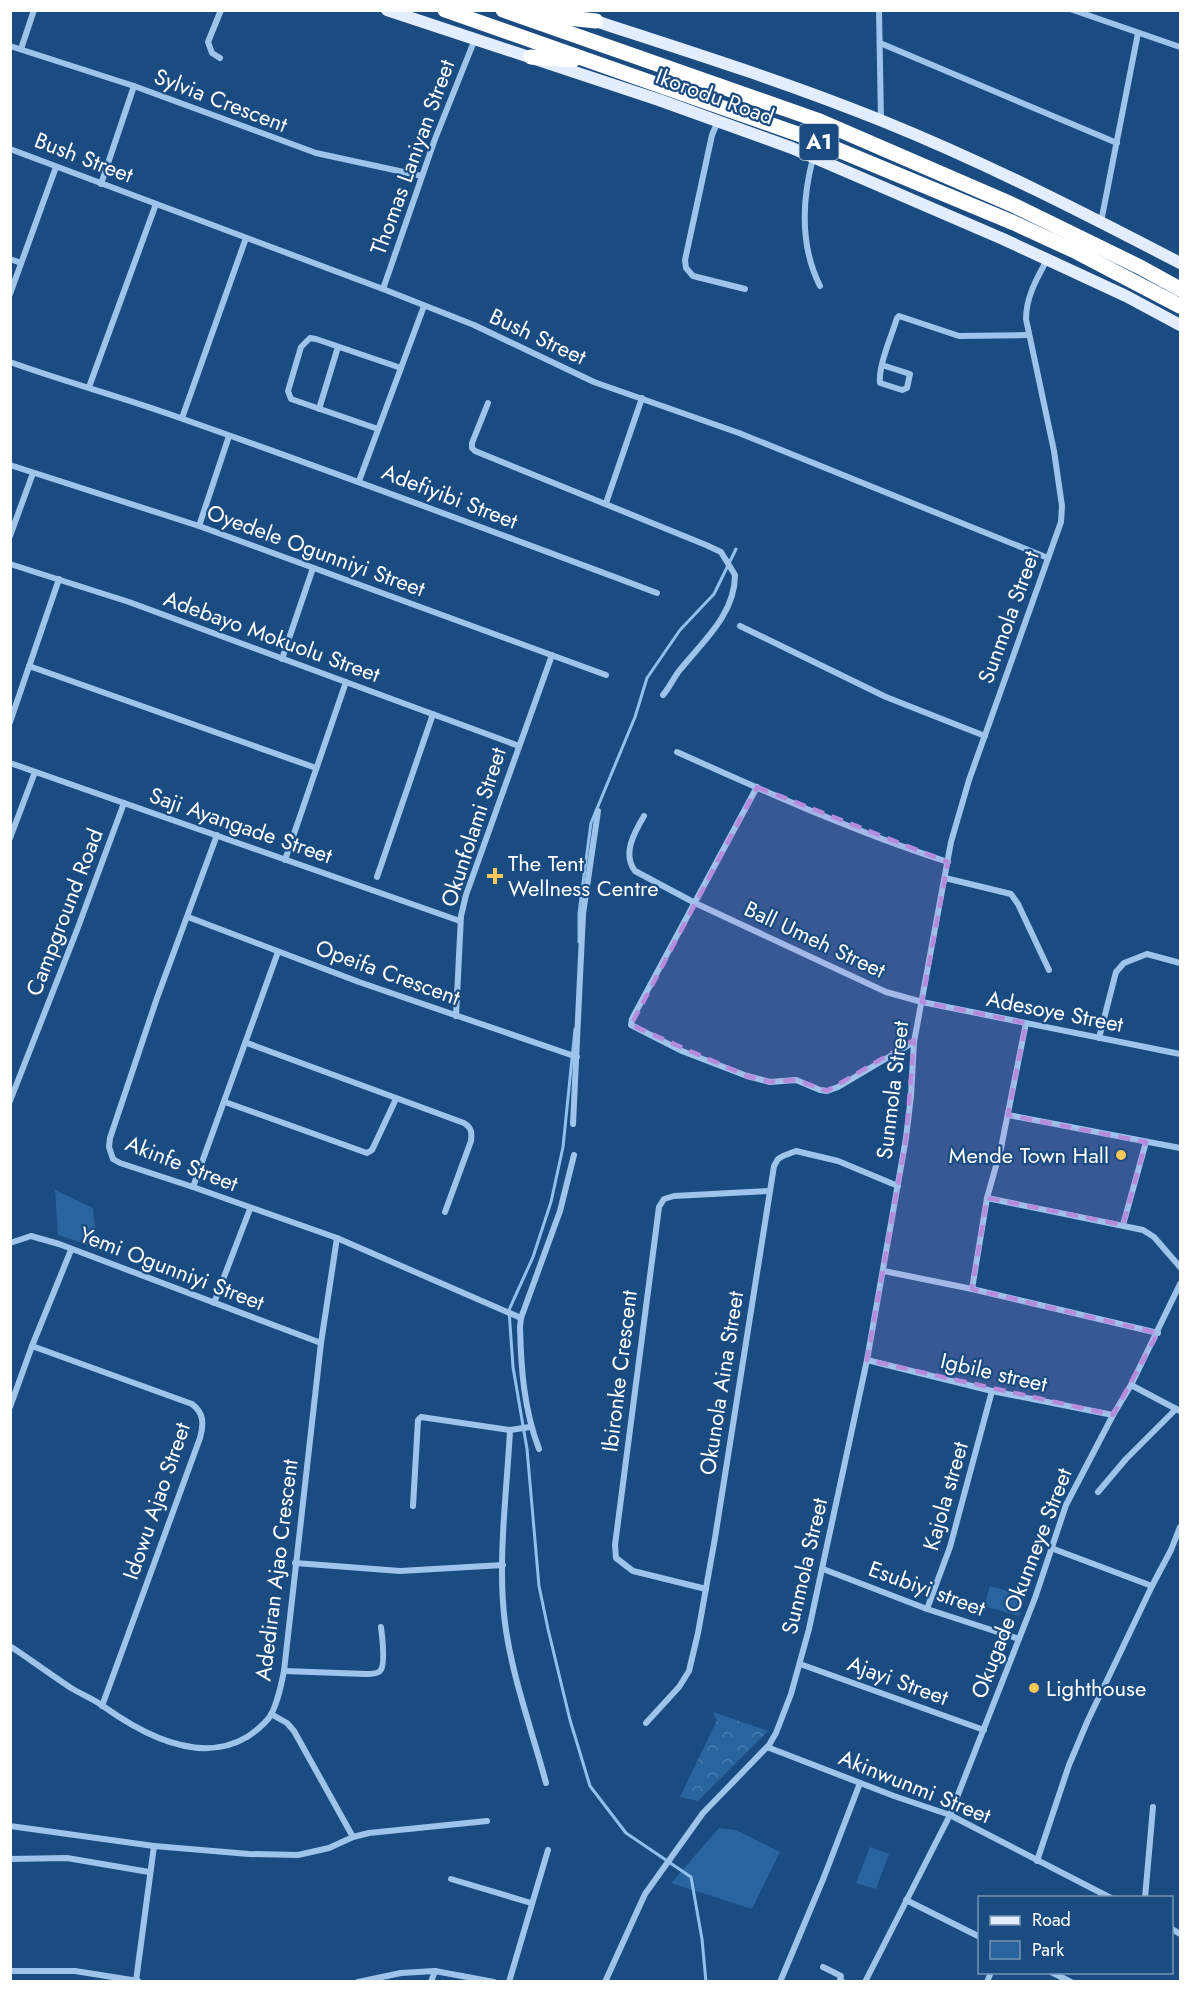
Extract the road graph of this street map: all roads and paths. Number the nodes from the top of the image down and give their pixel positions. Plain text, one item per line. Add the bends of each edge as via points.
1 (34, 10) edge
2 (221, 10) edge
3 (387, 10) edge
4 (445, 10) edge
5 (565, 10) edge
6 (879, 10) edge
7 (1073, 10) edge
8 (503, 11) edge
9 (596, 21) junction
10 (1138, 33) junction
11 (476, 39) junction
12 (880, 43) junction
13 (10, 46) edge
14 (1180, 47) edge
15 (21, 50) junction
16 (531, 57) junction
17 (220, 58) dead end
18 (596, 62) junction
19 (134, 86) junction
20 (718, 120) junction
21 (881, 120) junction
22 (1117, 143) junction
23 (10, 149) edge
24 (813, 158) junction
25 (56, 167) junction
26 (422, 176) junction
27 (101, 184) junction
28 (156, 204) junction
29 (1101, 222) junction
30 (246, 238) junction
31 (10, 259) edge
32 (1047, 260) junction
33 (21, 263) junction
34 (1180, 263) edge
35 (820, 286) dead end
36 (383, 289) junction
37 (745, 289) dead end
38 (1180, 289) edge
39 (10, 294) edge
40 (424, 306) junction
41 (1180, 306) edge
42 (1180, 325) edge
43 (1028, 334) junction
44 (338, 347) junction
45 (10, 362) edge
46 (882, 365) junction
47 (401, 368) junction
48 (89, 387) junction
49 (642, 398) junction
50 (488, 403) dead end
51 (319, 409) junction
52 (182, 418) junction
53 (378, 429) junction
54 (229, 436) junction
55 (10, 465) edge
56 (33, 473) junction
57 (359, 481) junction
58 (606, 503) junction
59 (199, 526) junction
60 (10, 536) edge
61 (1048, 558) junction
62 (10, 564) edge
63 (313, 568) junction
64 (59, 579) junction
65 (657, 593) dead end
66 (740, 627) dead end
67 (552, 655) junction
68 (282, 659) junction
69 (29, 666) junction
70 (606, 675) dead end
71 (346, 682) junction
72 (663, 695) dead end
73 (433, 714) junction
74 (10, 722) edge
75 (985, 736) junction
76 (519, 746) junction
77 (677, 752) dead end
78 (10, 763) edge
79 (316, 768) junction
80 (35, 772) junction
81 (757, 788) junction
82 (124, 803) junction
83 (598, 811) dead end
84 (644, 816) dead end
85 (217, 835) junction
86 (10, 837) edge
87 (285, 860) junction
88 (948, 862) junction
89 (377, 877) dead end
90 (945, 878) junction
91 (695, 903) junction
92 (188, 917) junction
93 (460, 921) junction
94 (278, 952) junction
95 (1180, 963) edge
96 (1049, 970) dead end
97 (922, 1002) junction
98 (456, 1016) junction
99 (1026, 1023) junction
100 (1100, 1038) junction
101 (914, 1041) junction
102 (247, 1043) junction
103 (1180, 1054) edge
104 (574, 1056) junction
105 (396, 1099) junction
106 (10, 1101) edge
107 (225, 1102) junction
108 (1008, 1115) junction
109 (573, 1124) dead end
110 (1146, 1142) junction
111 (1180, 1148) edge
112 (574, 1155) dead end
113 (898, 1186) junction
114 (194, 1187) junction
115 (769, 1191) junction
116 (987, 1198) junction
117 (250, 1209) junction
118 (445, 1212) dead end
119 (1123, 1225) junction
120 (337, 1238) junction
121 (10, 1244) edge
122 (71, 1250) junction
123 (1180, 1266) edge
124 (884, 1271) junction
125 (1180, 1284) edge
126 (972, 1289) junction
127 (214, 1303) junction
128 (518, 1317) junction
129 (1158, 1333) junction
130 (321, 1343) junction
131 (32, 1346) junction
132 (867, 1360) junction
133 (1131, 1385) junction
134 (992, 1391) junction
135 (10, 1407) edge
136 (1178, 1410) edge
137 (1113, 1415) junction
138 (526, 1427) junction
139 (510, 1430) junction
140 (539, 1449) dead end
141 (1098, 1492) dead end
142 (413, 1506) dead end
143 (1180, 1527) edge
144 (1051, 1548) junction
145 (295, 1563) junction
146 (503, 1565) junction
147 (823, 1569) junction
148 (1152, 1586) junction
149 (706, 1590) junction
150 (927, 1609) junction
151 (381, 1627) dead end
152 (1019, 1639) junction
153 (10, 1646) edge
154 (800, 1664) junction
155 (284, 1671) junction
156 (102, 1706) junction
157 (271, 1714) junction
158 (646, 1723) dead end
159 (984, 1730) junction
160 (767, 1747) junction
161 (546, 1783) dead end
162 (860, 1783) junction
163 (1153, 1807) dead end
164 (950, 1815) junction
165 (487, 1821) dead end
166 (10, 1826) edge
167 (353, 1837) junction
168 (154, 1846) junction
169 (548, 1850) dead end
170 (10, 1858) edge
171 (1037, 1861) junction
172 (149, 1872) junction
173 (451, 1879) dead end
174 (1107, 1896) edge
175 (1145, 1896) edge
176 (906, 1900) junction
177 (531, 1903) junction
178 (978, 1936) edge
179 (824, 1967) dead end
180 (10, 1971) edge
181 (435, 1971) junction
182 (1056, 1974) edge
183 (99, 1978) edge
184 (138, 1981) edge
185 (358, 1982) edge
186 (431, 1982) edge
187 (494, 1982) edge
188 (509, 1982) edge
189 (605, 1982) edge
190 (780, 1982) edge
191 (843, 1982) edge
192 (865, 1982) edge
193 (1071, 1982) edge

1 - 15 street
2 - 17 street via 208,42 212,53
3 - 11 main road, Ikorodu Road
4 - 18 highway, Ikorodu Road / A1
5 - 9 main road, Ikorodu Road
6 - 12 street
7 - 10 street
8 - 9 highway
8 - 38 highway, Ikorodu Road / A1 via 817,120 1011,204
9 - 21 main road, Ikorodu Road
10 - 14 street
10 - 22 street
11 - 16 main road, Ikorodu Road
11 - 26 street, Thomas Laniyan Street
12 - 21 street
12 - 22 street
13 - 15 street, Sylvia Crescent
15 - 19 street, Sylvia Crescent
16 - 18 highway
16 - 20 main road, Ikorodu Road
18 - 41 highway, Ikorodu Road / A1 via 812,139 957,197 1077,252
19 - 26 street, Sylvia Crescent via 316,153
19 - 27 street
20 - 24 main road, Ikorodu Road
20 - 37 street via 686,268 693,276
21 - 29 main road, Ikorodu Road
22 - 29 street
23 - 25 street, Bush Street
24 - 32 main road, Ikorodu Road
24 - 35 street via 807,187 806,248
25 - 27 street, Bush Street
25 - 33 street
26 - 36 street, Thomas Laniyan Street
27 - 28 street, Bush Street
28 - 30 street, Bush Street
28 - 48 street
29 - 34 main road, Ikorodu Road
30 - 36 street, Bush Street
30 - 52 street
31 - 33 street
32 - 42 main road, Ikorodu Road
32 - 43 street, Sunmola Street via 1026,309
33 - 39 street
36 - 40 street, Bush Street
40 - 47 street
40 - 49 street, Bush Street via 474,325 573,373
43 - 46 street via 959,336 899,316
43 - 61 street, Sunmola Street via 1062,506
44 - 47 street
44 - 51 street
44 - 51 street via 310,339 301,347 289,395 296,402
45 - 48 street, Adefiyibi Street
46 - 46 street via 910,374 907,388 902,390 880,382
47 - 53 street
48 - 52 street, Adefiyibi Street
49 - 58 street
49 - 61 street, Bush Street via 739,433
50 - 58 street via 472,443 476,452
51 - 53 street
52 - 54 street, Adefiyibi Street
53 - 57 street
54 - 57 street, Adefiyibi Street
54 - 59 street
55 - 56 street, Oyedele Ogunniyi Street
56 - 59 street, Oyedele Ogunniyi Street
56 - 60 street
57 - 65 street, Adefiyibi Street
58 - 72 street via 721,552 735,575 728,607
59 - 63 street, Oyedele Ogunniyi Street
61 - 75 street, Sunmola Street
62 - 64 street, Adebayo Mokuolu Street
63 - 67 street, Oyedele Ogunniyi Street
63 - 68 street
64 - 68 street, Adebayo Mokuolu Street
64 - 69 street
66 - 75 street via 886,698
67 - 70 street, Oyedele Ogunniyi Street
67 - 76 street, Okunfolami Street
68 - 71 street, Adebayo Mokuolu Street
69 - 74 street
69 - 79 street
71 - 73 street, Adebayo Mokuolu Street
71 - 79 street
73 - 76 street, Adebayo Mokuolu Street
73 - 89 street
75 - 88 street, Sunmola Street via 957,815
76 - 93 street, Okunfolami Street via 472,876
77 - 81 street
78 - 80 street, Saji Ayangade Street
79 - 87 street
80 - 82 street, Saji Ayangade Street
80 - 86 street
81 - 88 street
81 - 91 street
82 - 85 street, Saji Ayangade Street
82 - 106 street, Campground Road
83 - 104 street via 583,914
84 - 91 street, Ball Umeh Street via 633,839 629,864
85 - 87 street, Saji Ayangade Street
85 - 92 street, Akinfe Street
87 - 93 street, Saji Ayangade Street
88 - 90 street, Sunmola Street
90 - 96 street via 1011,894
90 - 97 street, Sunmola Street
91 - 97 street, Ball Umeh Street via 885,992
91 - 101 street via 630,1022 633,1027 747,1076 771,1082 796,1080 827,1090
92 - 94 street, Opeifa Crescent
92 - 114 street, Akinfe Street via 157,998 109,1147 113,1159 120,1163
93 - 98 street, Okunfolami Street
94 - 98 street, Opeifa Crescent
94 - 102 street
95 - 100 street via 1147,954 1124,963 1116,972
97 - 99 street, Adesoye Street
97 - 101 street, Sunmola Street
98 - 104 street, Opeifa Crescent
99 - 100 street, Adesoye Street
99 - 108 street
100 - 103 street, Adesoye Street
101 - 113 street, Sunmola Street via 911,1096
102 - 105 street
102 - 107 street
104 - 109 street
105 - 107 street via 367,1154
105 - 118 street via 470,1127 471,1141
107 - 114 street
108 - 110 street
108 - 116 street
110 - 111 street
110 - 119 street
112 - 128 street via 560,1211
113 - 115 street, Okunola Aina Street via 838,1161 796,1151 778,1159
113 - 124 street, Sunmola Street
114 - 117 street, Akinfe Street
115 - 149 street, Okunola Aina Street
115 - 149 street, Ibironke Crescent via 674,1196 664,1199 659,1207 616,1558 633,1571
116 - 119 street
116 - 126 street
117 - 120 street, Akinfe Street
117 - 127 street
119 - 123 street via 1154,1237
120 - 128 street, Akinfe Street
120 - 130 street, Adediran Ajao Crescent
121 - 122 street, Yemi Ogunniyi Street via 31,1236
122 - 127 street, Yemi Ogunniyi Street
122 - 131 street
124 - 126 street
124 - 132 street, Sunmola Street
125 - 129 street, Okugade Okunneye Street
126 - 129 street
127 - 130 street, Yemi Ogunniyi Street
128 - 138 street
129 - 133 street, Okugade Okunneye Street
130 - 145 street, Adediran Ajao Crescent
131 - 135 street
131 - 156 street, Idowu Ajao Street via 192,1404 203,1421
132 - 134 street, Igbile street
132 - 147 street, Sunmola Street
133 - 136 street
133 - 137 street, Okugade Okunneye Street
134 - 137 street, Igbile street
134 - 150 street, Kajola street via 953,1536
136 - 141 street via 1126,1459
137 - 144 street, Okugade Okunneye Street via 1066,1505
138 - 139 street
138 - 140 street
139 - 142 street via 421,1416
139 - 146 street
143 - 148 street
144 - 148 street
144 - 152 street, Okugade Okunneye Street
145 - 146 street via 400,1571
145 - 155 street, Adediran Ajao Crescent
146 - 161 street via 509,1649
147 - 150 street, Esubiyi street
147 - 154 street, Sunmola Street
148 - 171 street via 1084,1729
149 - 158 street, Okunola Aina Street via 689,1671
150 - 152 street, Esubiyi street
151 - 155 street via 383,1664 377,1673
152 - 159 street, Okugade Okunneye Street
153 - 156 street, Adediran Ajao Crescent
154 - 159 street, Ajayi Street
154 - 160 street, Sunmola Street via 782,1719
155 - 157 street, Adediran Ajao Crescent
156 - 157 street, Adediran Ajao Crescent via 158,1738 211,1748 245,1738
157 - 167 street via 294,1731
159 - 164 street, Okugade Okunneye Street
160 - 162 street, Akinwunmi Street
160 - 189 street, Sunmola Street via 703,1813 645,1894
162 - 164 street, Akinwunmi Street
162 - 190 street
163 - 175 street
164 - 171 street, Akinwunmi Street
164 - 176 street, Okugade Okunneye Street
165 - 167 street
166 - 168 street
167 - 168 street via 298,1855
168 - 172 street
169 - 177 street
170 - 172 street via 67,1858
171 - 174 street, Akinwunmi Street
172 - 184 street
173 - 177 street
176 - 178 street
176 - 192 street, Okugade Okunneye Street
177 - 188 street
179 - 191 street via 841,1976
180 - 183 street via 75,1971
181 - 185 street
181 - 186 street
181 - 187 street
182 - 193 street
183 - 184 street

